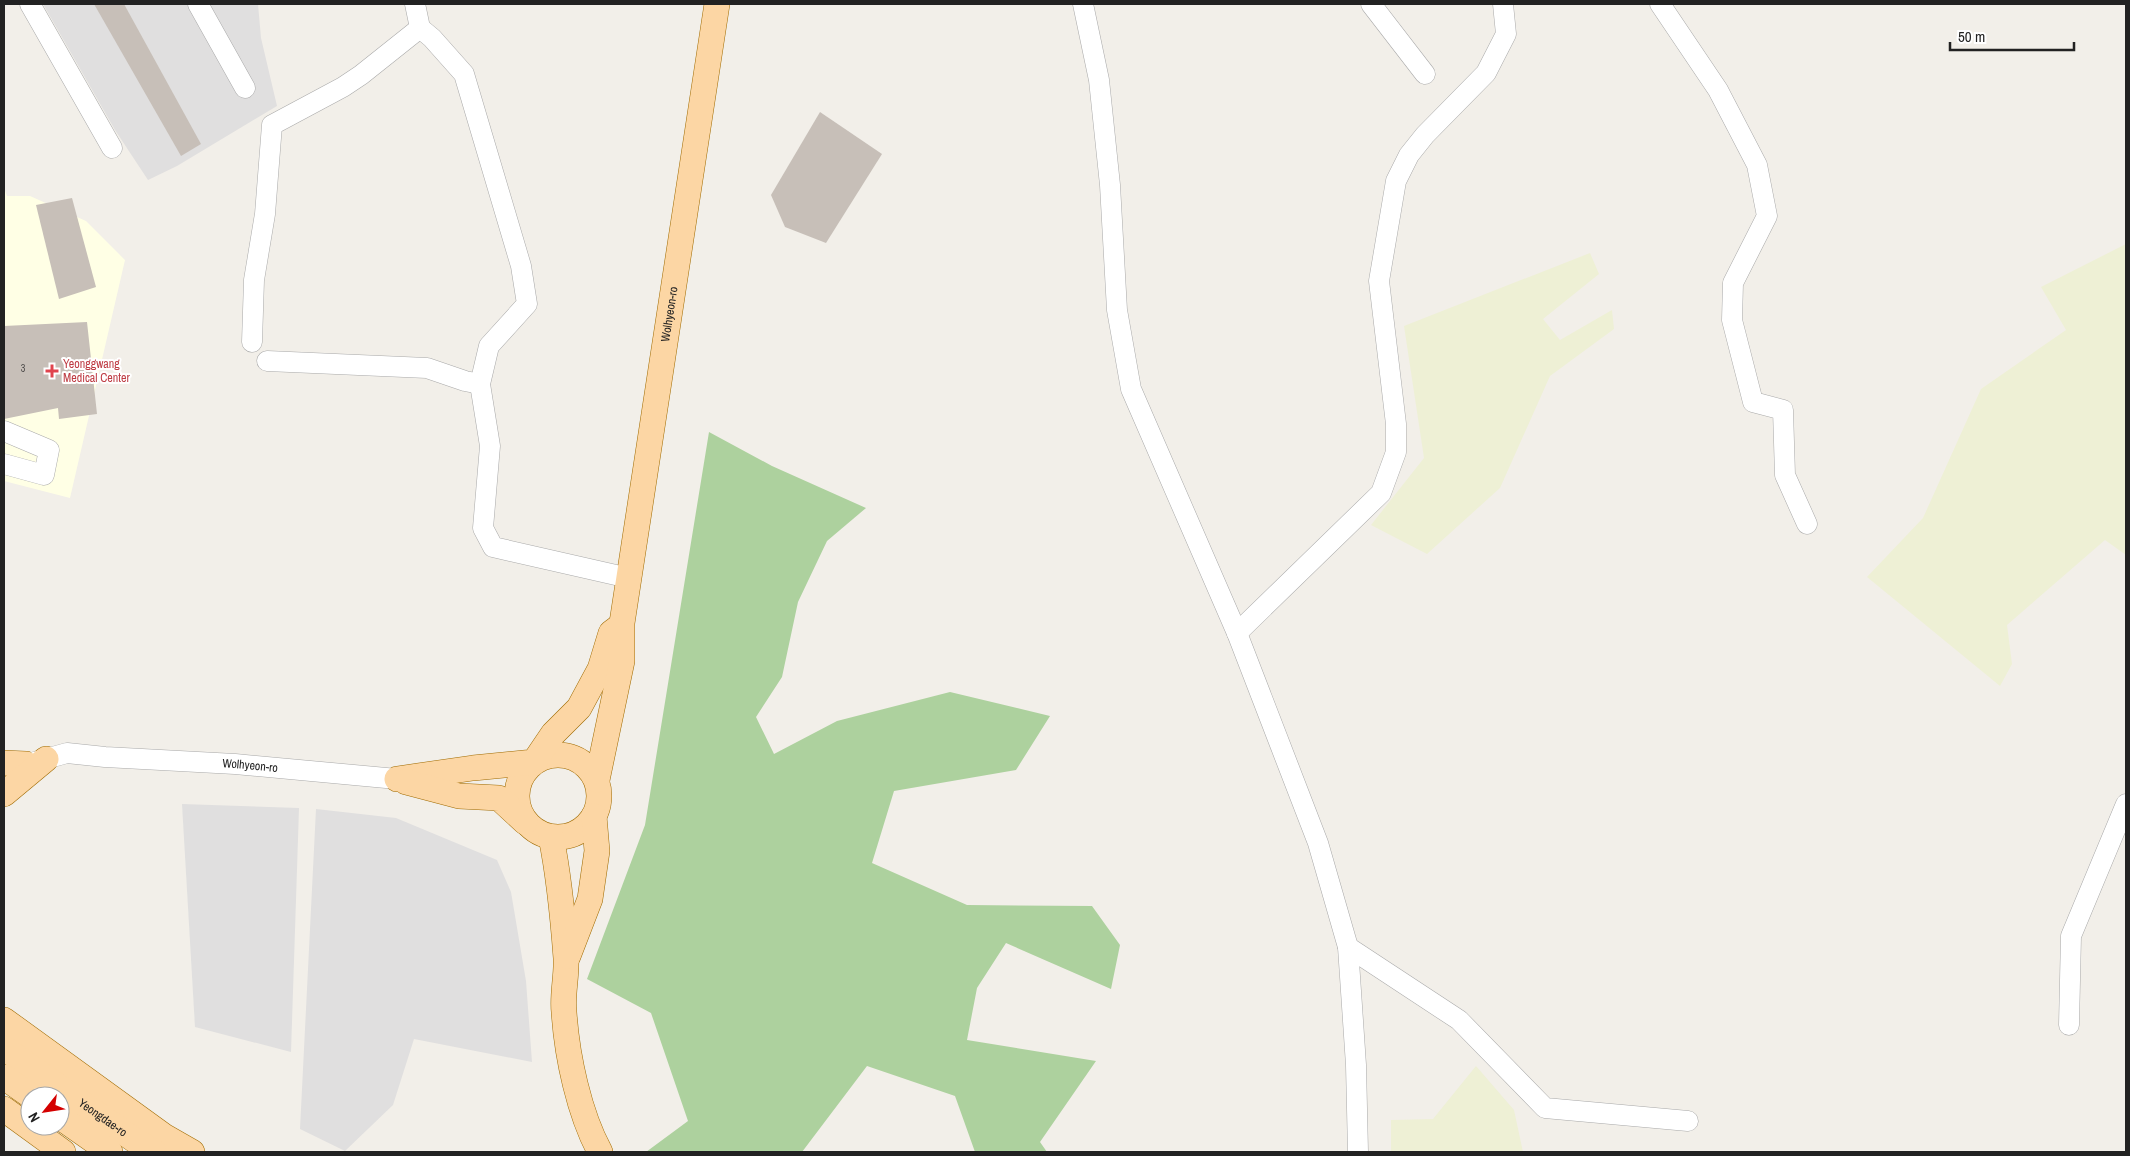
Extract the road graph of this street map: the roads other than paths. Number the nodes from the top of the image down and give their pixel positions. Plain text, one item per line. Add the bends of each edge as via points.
1 (30, 4) edge
2 (198, 4) edge
3 (415, 4) edge
4 (717, 4) edge
5 (1083, 4) edge
6 (1371, 4) edge
7 (1503, 4) edge
8 (1660, 4) edge
9 (420, 28) junction
10 (1424, 74) dead end
11 (246, 88) dead end
12 (112, 148) dead end
13 (252, 342) dead end
14 (267, 360) dead end
15 (480, 384) junction
16 (4, 431) edge
17 (4, 464) edge
18 (1807, 524) dead end
19 (629, 578) junction
20 (622, 623) junction
21 (1237, 633) junction
22 (534, 762) junction
23 (20, 764) edge
24 (397, 779) junction
25 (597, 780) junction
26 (4, 794) edge
27 (2126, 804) edge
28 (594, 816) junction
29 (528, 824) junction
30 (551, 836) junction
31 (1348, 947) junction
32 (566, 960) junction
33 (4, 1020) edge
34 (2069, 1025) dead end
35 (4, 1048) edge
36 (4, 1077) edge
37 (20, 1088) edge
38 (4, 1109) edge
39 (1688, 1121) dead end
40 (70, 1124) edge
41 (63, 1152) edge
42 (110, 1152) edge
43 (154, 1152) edge
44 (192, 1152) edge
45 (599, 1152) edge
46 (1358, 1152) edge

1 - 12 street
2 - 11 street
3 - 9 street
4 - 19 main road, Wolhyeon-ro
5 - 21 street via 1099,80 1110,186 1116,310 1131,389
6 - 10 street
7 - 21 street via 1506,34 1486,73 1425,134 1409,155 1396,181 1379,281 1396,424 1396,452 1381,493
8 - 18 street via 1718,90 1757,165 1768,216 1733,283 1732,320 1753,402 1783,410 1785,475
9 - 13 street via 361,76 272,125 265,214 254,280
9 - 15 street via 464,74 522,276 527,304 489,346
14 - 15 street via 427,368
15 - 19 street via 490,446 483,528 493,547
16 - 17 street via 48,450 44,475
19 - 20 main road, Wolhyeon-ro
20 - 22 main road via 611,633 600,669 579,708 553,734
20 - 25 main road, Wolhyeon-ro via 622,661
21 - 31 street via 1318,843
22 - 24 main road
22 - 25 main road via 557,754 570,756 590,769
22 - 29 main road via 518,784 520,812
23 - 24 street, Wolhyeon-ro via 67,754 235,764
23 - 26 main road
24 - 29 main road via 459,796 499,798
25 - 28 main road via 599,805
27 - 34 street via 2071,936
28 - 30 main road via 576,833 564,837
28 - 32 main road via 597,851 590,899
29 - 30 main road
30 - 32 main road via 557,863
31 - 39 street via 1459,1020 1545,1108
31 - 46 street
32 - 45 main road via 563,1010 572,1065 588,1131
33 - 44 main road via 164,1136
35 - 43 main road, Yeongdae-ro
36 - 37 main road
38 - 41 main road
40 - 42 main road, Yeongdae-ro

